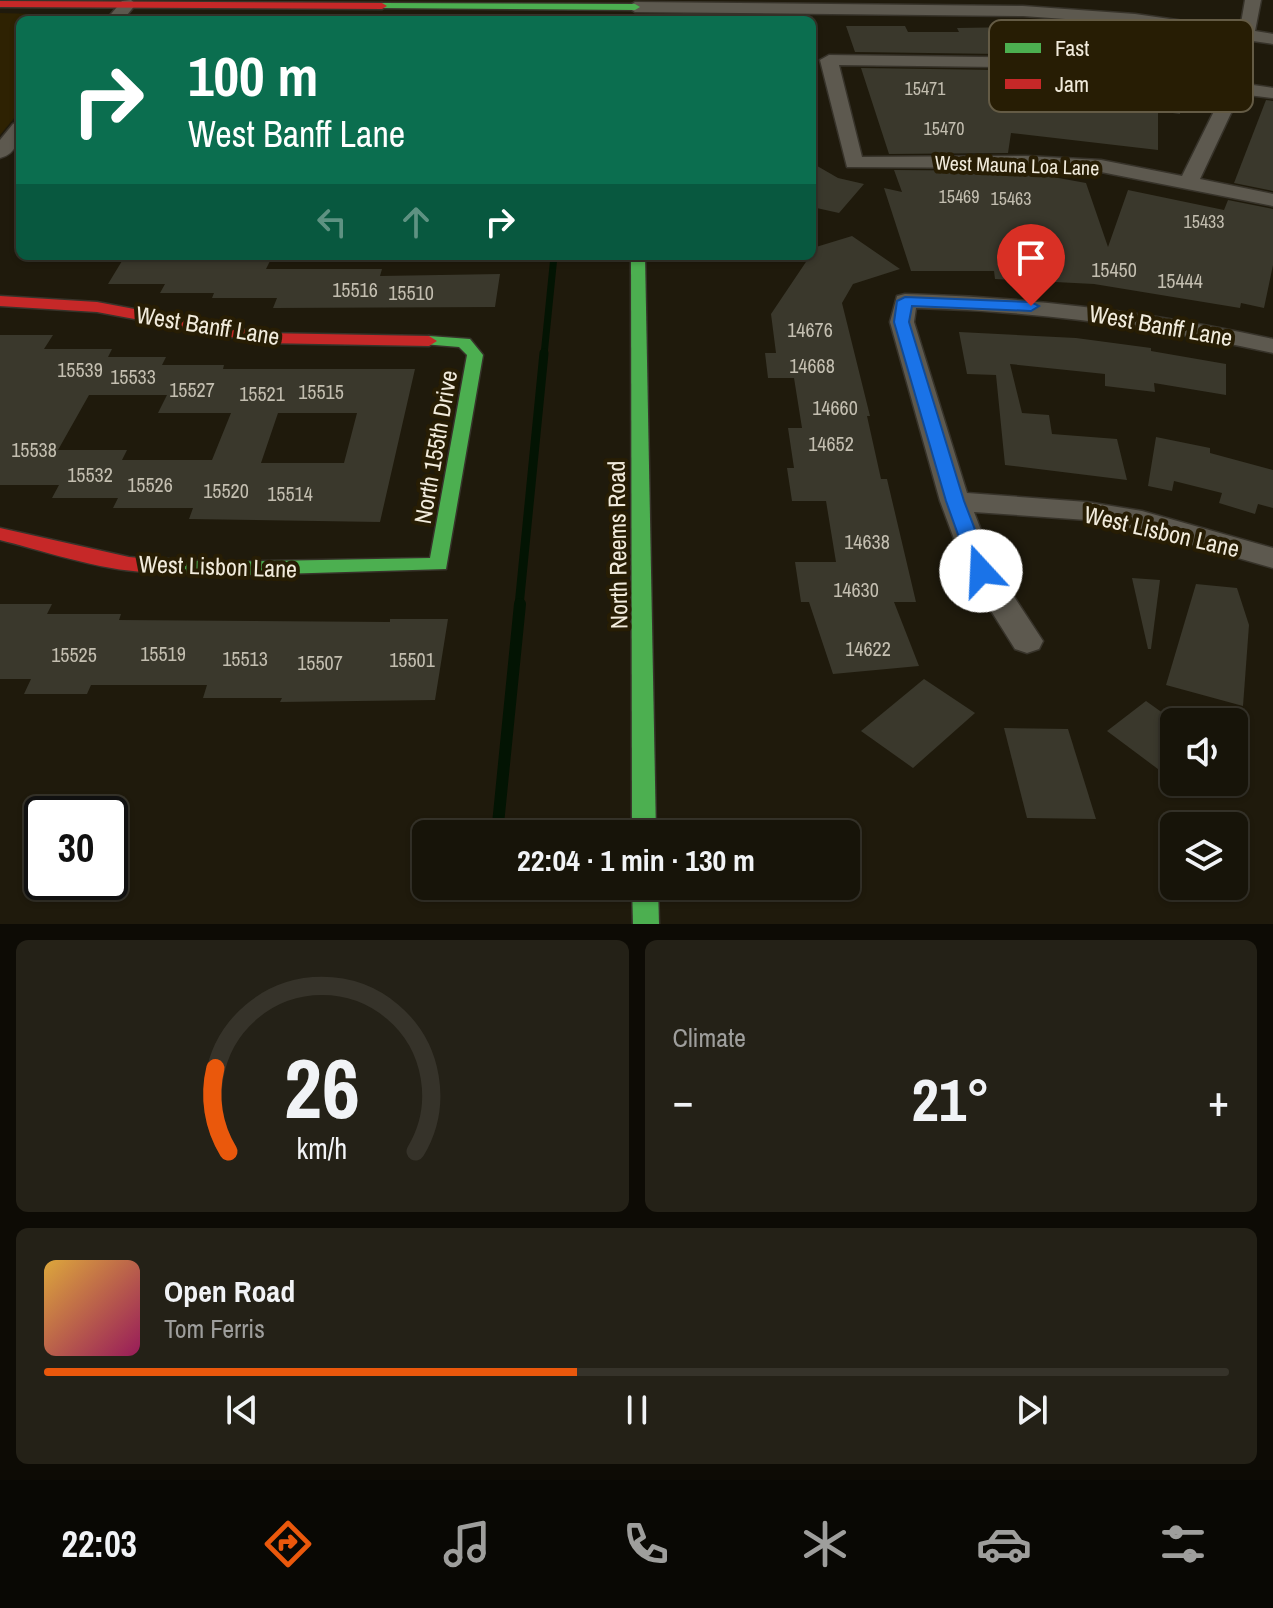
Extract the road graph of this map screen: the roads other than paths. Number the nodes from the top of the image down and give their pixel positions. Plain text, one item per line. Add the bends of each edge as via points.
1 (1253, 0) edge
2 (239, 2) edge
3 (0, 4) edge
4 (128, 4) junction
5 (635, 9) edge
6 (118, 16) edge
7 (1142, 20) edge
8 (1251, 20) edge
9 (1253, 36) edge
10 (1273, 39) edge
11 (989, 62) edge
12 (1253, 89) edge
13 (1273, 93) edge
14 (1223, 112) edge
15 (16, 133) edge
16 (0, 152) edge
17 (1189, 182) junction
18 (1273, 200) edge
19 (638, 260) edge
20 (0, 301) edge
21 (464, 342) joint
22 (1273, 346) edge
23 (955, 501) junction
24 (0, 534) edge
25 (1273, 558) edge
26 (439, 564) joint
27 (1027, 641) dead end
28 (644, 820) edge
29 (645, 900) edge
30 (646, 924) edge

1 - 8 street
2 - 4 street
2 - 5 street
3 - 4 street
4 - 6 street
5 - 7 street via 1023,11
9 - 10 street
11 - 17 street, West Mauna Loa Lane via 829,60 854,163 1101,166
12 - 13 street
14 - 17 street
15 - 16 street
17 - 18 street, West Mauna Loa Lane
19 - 28 street, North Reems Road
20 - 21 street, West Banff Lane via 97,307 263,338
21 - 26 street, North 155th Drive via 475,355
22 - 23 street, West Banff Lane via 1140,318 905,301 902,322
23 - 25 street, West Lisbon Lane via 1087,511
23 - 27 street via 981,571
24 - 26 street, West Lisbon Lane via 143,565 245,569
29 - 30 street

